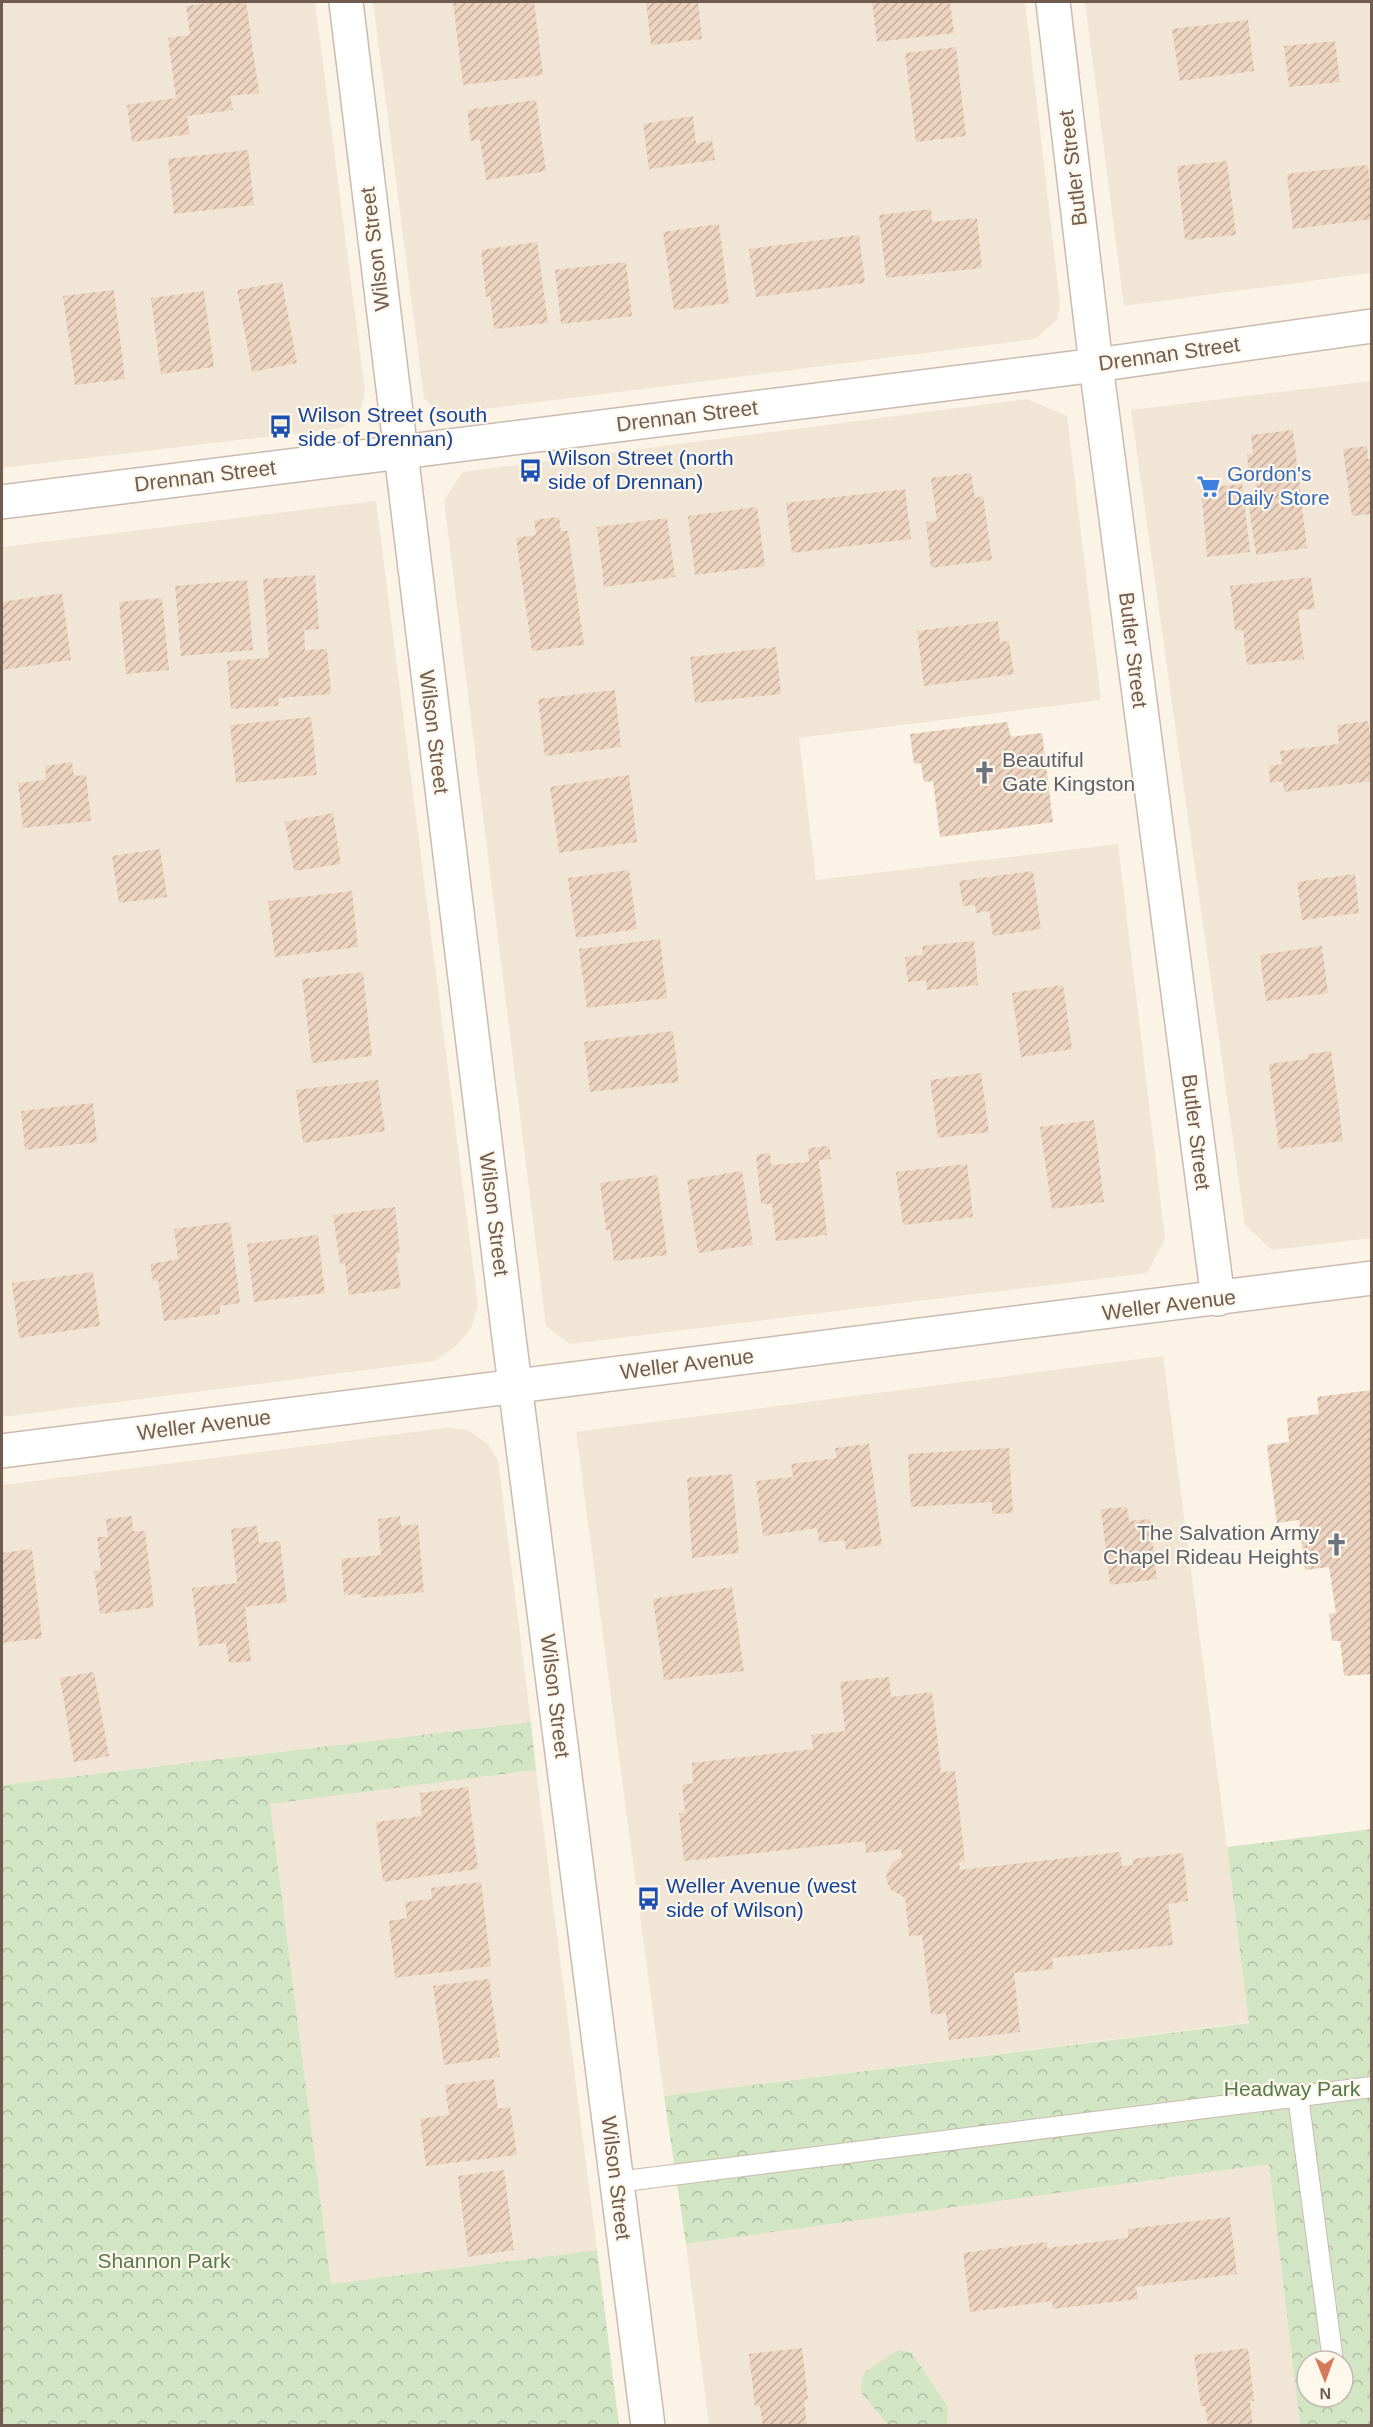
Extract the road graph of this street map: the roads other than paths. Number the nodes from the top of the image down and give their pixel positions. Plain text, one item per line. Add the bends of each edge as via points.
1 (346, 2) edge
2 (1053, 2) edge
3 (1371, 326) edge
4 (1096, 365) junction
5 (399, 451) junction
6 (2, 502) edge
7 (1371, 1278) edge
8 (1218, 1299) junction
9 (515, 1385) junction
10 (2, 1450) edge
11 (1371, 2087) edge
12 (1298, 2096) junction
13 (617, 2182) junction
14 (1331, 2349) edge
15 (648, 2426) edge

1 - 5 street, Wilson Street
2 - 4 street, Butler Street
3 - 4 street, Drennan Street
4 - 5 street, Drennan Street
4 - 8 street, Butler Street
5 - 6 street, Drennan Street
5 - 9 street, Wilson Street
7 - 8 street, Weller Avenue
8 - 9 street, Weller Avenue
9 - 10 street, Weller Avenue
9 - 13 street, Wilson Street
11 - 12 lane
12 - 13 lane
12 - 14 lane
13 - 15 street, Wilson Street

